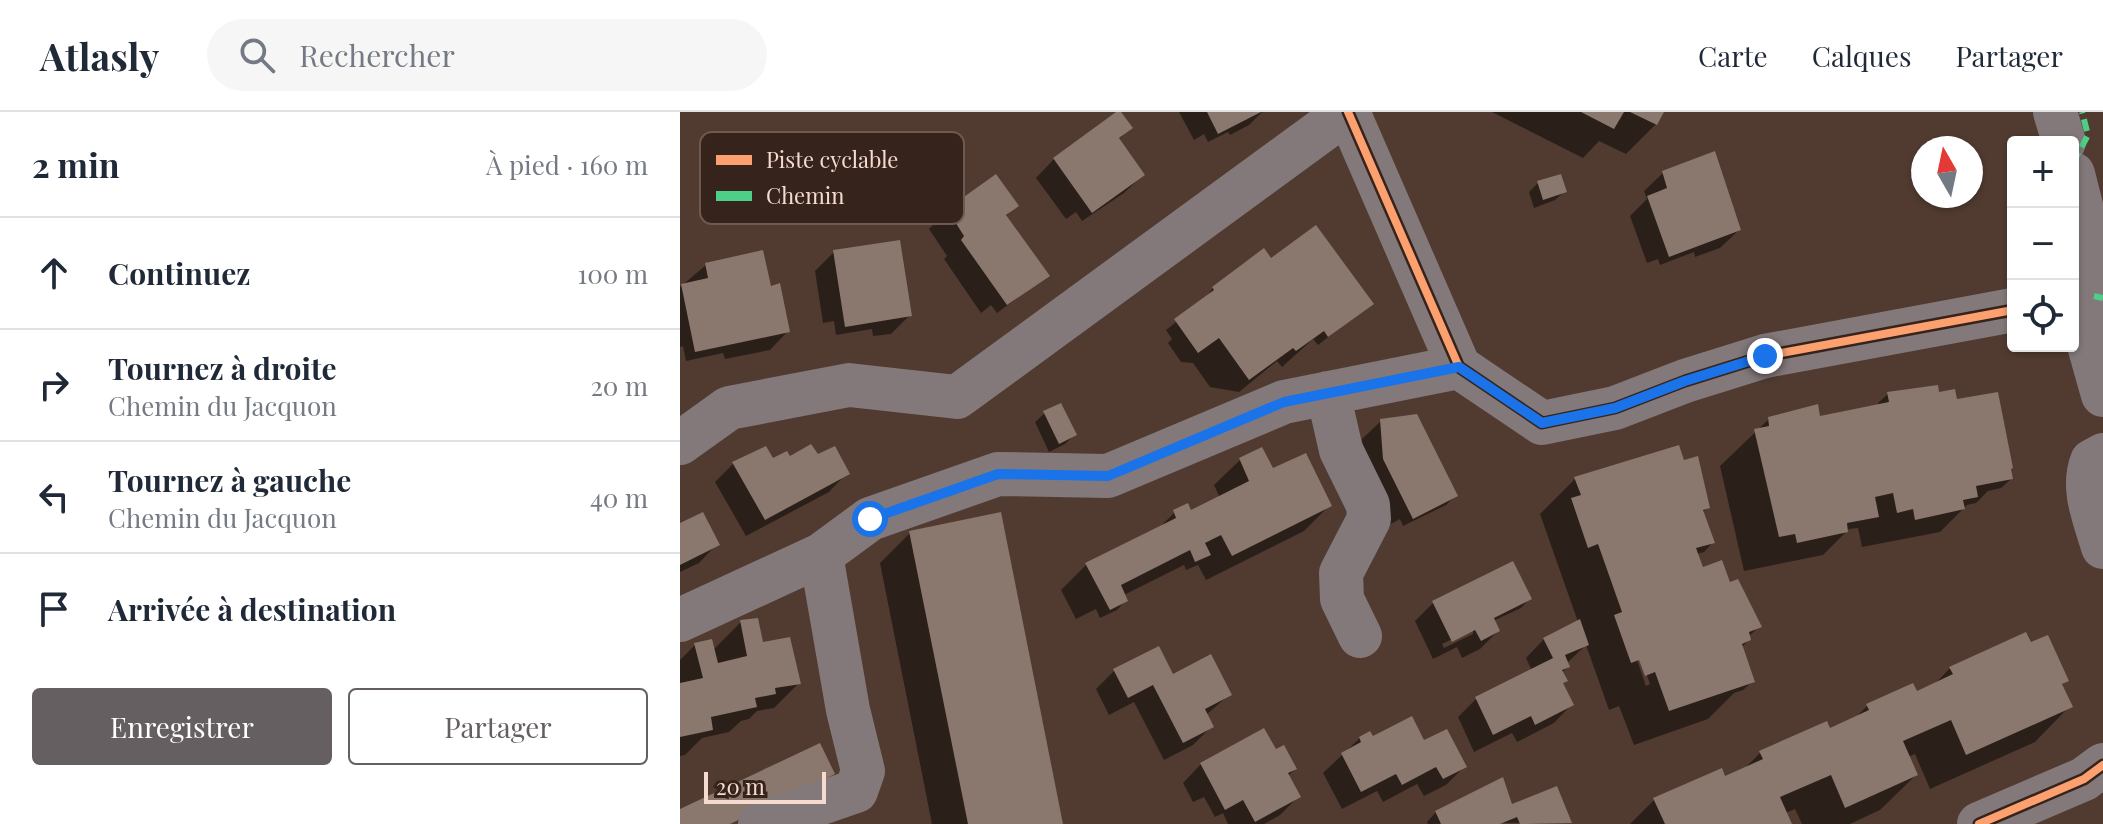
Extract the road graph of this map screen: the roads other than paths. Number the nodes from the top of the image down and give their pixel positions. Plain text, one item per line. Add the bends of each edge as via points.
1 (1348, 112) edge
2 (2055, 112) edge
3 (2062, 136) edge
4 (2103, 156) edge
5 (2079, 164) edge
6 (2079, 198) edge
7 (2086, 297) edge
8 (2007, 311) edge
9 (1459, 367) junction
10 (1328, 393) junction
11 (2103, 395) edge
12 (680, 443) edge
13 (2103, 455) edge
14 (2103, 547) edge
15 (821, 555) junction
16 (680, 620) edge
17 (1360, 636) dead end
18 (2103, 765) edge
19 (760, 824) edge
20 (1979, 824) edge

1 - 9 street
1 - 12 street via 957,397 849,385 729,408
2 - 3 street
4 - 5 street
6 - 7 street via 2094,257
7 - 11 street
8 - 9 street via 1765,356 1615,408 1542,423
9 - 10 street
10 - 15 street via 1284,402 1108,476 998,474 870,519
10 - 17 street via 1341,450 1368,505 1369,519 1341,573 1342,599
13 - 14 street via 2092,461 2086,475
15 - 16 street
15 - 19 street via 863,771 856,791
18 - 20 street via 2084,779

